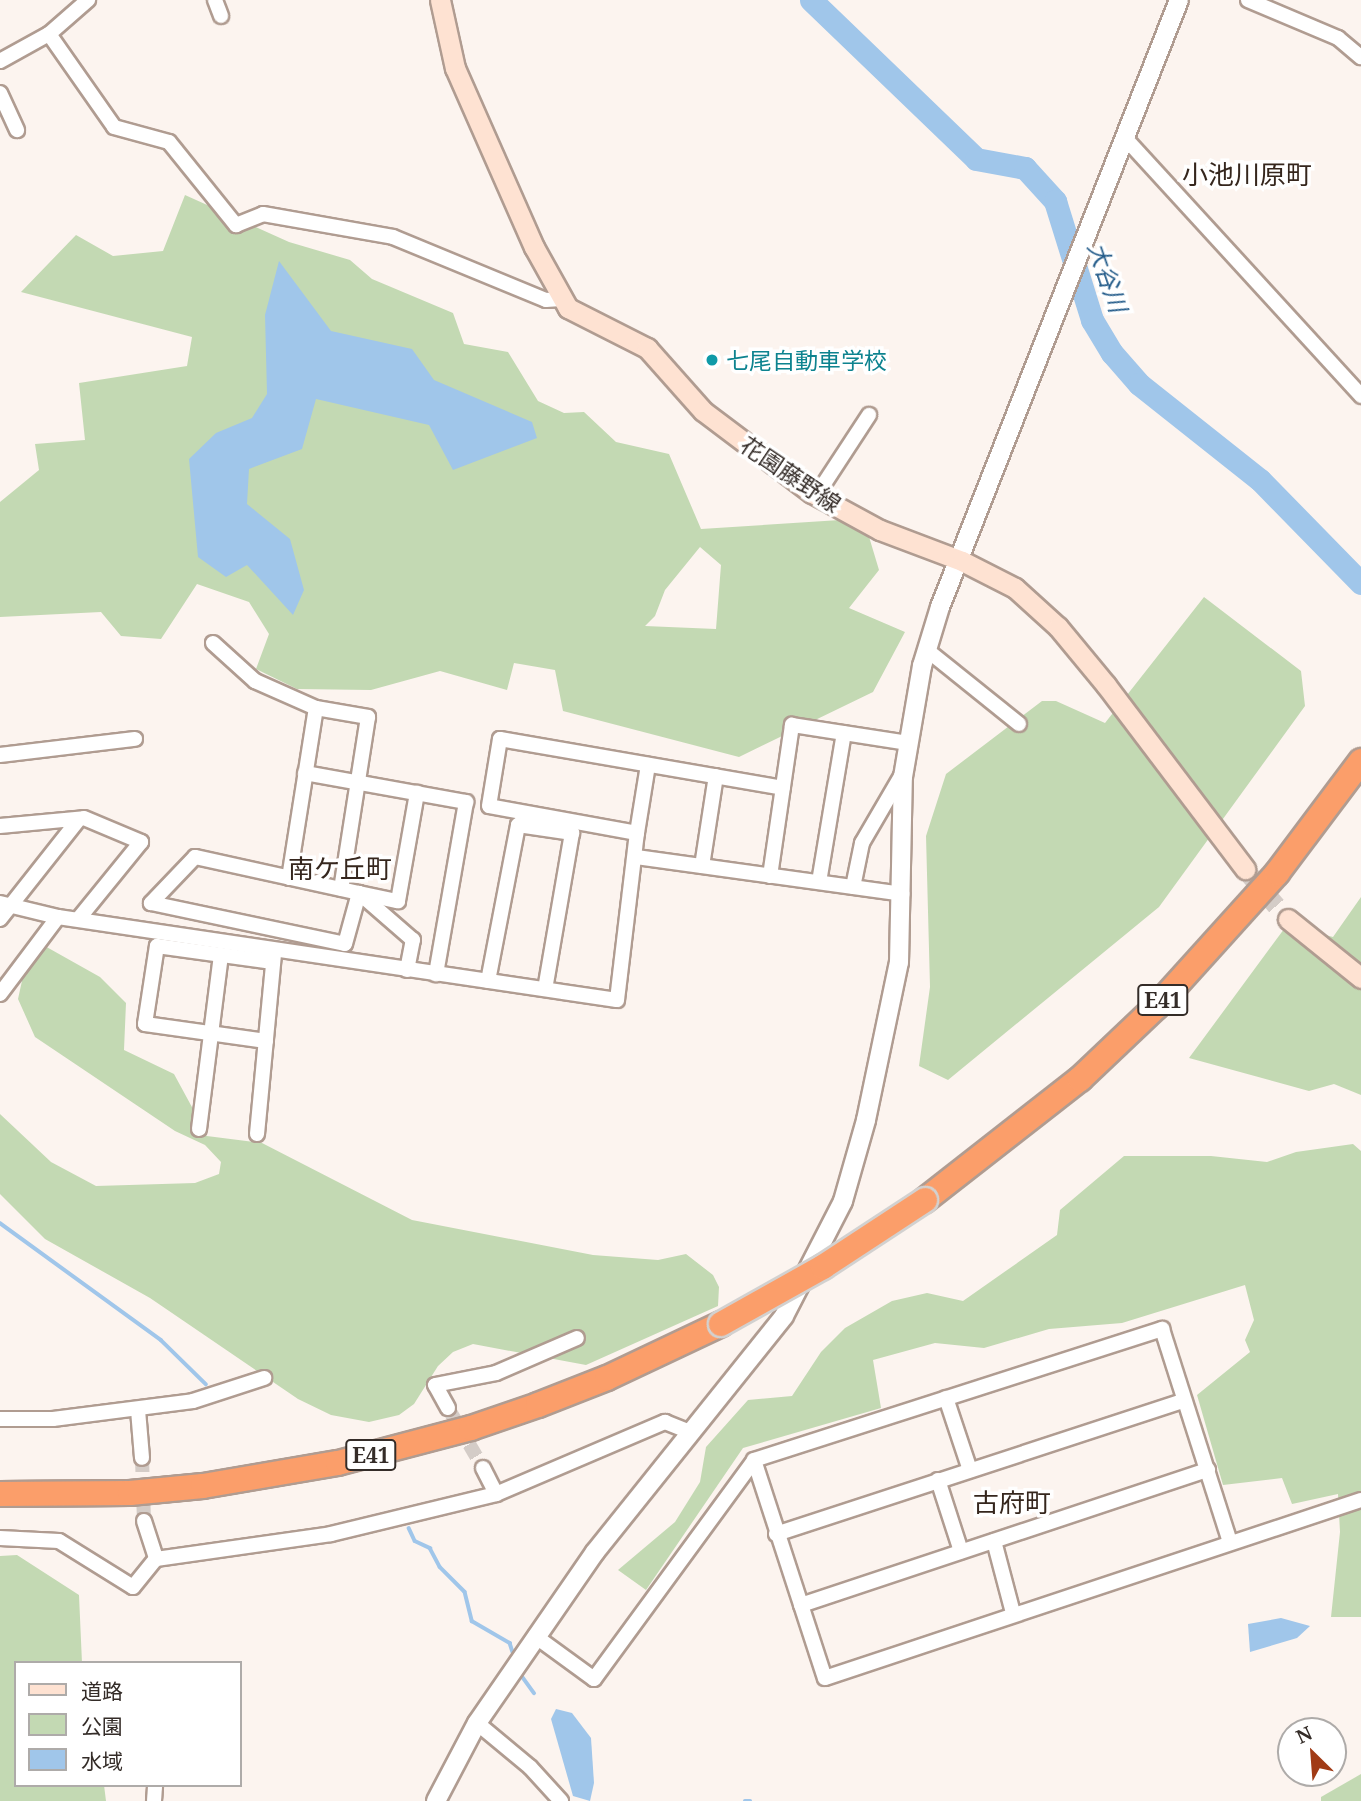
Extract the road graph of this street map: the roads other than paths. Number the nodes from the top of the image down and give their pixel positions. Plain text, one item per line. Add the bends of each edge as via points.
1 (88, 0) edge
2 (215, 0) edge
3 (440, 0) edge
4 (1179, 0) edge
5 (1248, 0) edge
6 (72, 6) edge
7 (221, 16) dead end
8 (49, 34) junction
9 (1361, 57) edge
10 (0, 61) edge
11 (0, 93) edge
12 (17, 130) dead end
13 (1125, 138) junction
14 (561, 299) junction
15 (1361, 396) edge
16 (869, 415) dead end
17 (816, 496) junction
18 (962, 561) junction
19 (212, 643) dead end
20 (927, 650) junction
21 (316, 708) junction
22 (1019, 724) dead end
23 (844, 733) junction
24 (135, 739) dead end
25 (908, 743) junction
26 (0, 755) edge
27 (1361, 761) edge
28 (648, 765) junction
29 (904, 771) junction
30 (305, 773) junction
31 (716, 776) junction
32 (359, 782) junction
33 (783, 788) junction
34 (418, 793) junction
35 (79, 819) junction
36 (0, 826) edge
37 (637, 833) junction
38 (636, 857) junction
39 (702, 866) junction
40 (1245, 869) tunnel mouth
41 (770, 876) junction
42 (289, 878) junction
43 (820, 883) junction
44 (853, 887) junction
45 (341, 889) junction
46 (359, 893) junction
47 (902, 894) junction
48 (398, 901) junction
49 (6, 904) edge
50 (58, 917) junction
51 (80, 917) junction
52 (0, 919) edge
53 (1288, 919) tunnel mouth
54 (394, 923) junction
55 (221, 955) junction
56 (274, 956) junction
57 (407, 970) junction
58 (436, 974) junction
59 (1361, 978) edge
60 (488, 981) junction
61 (545, 989) junction
62 (0, 995) edge
63 (212, 1034) junction
64 (266, 1041) junction
65 (199, 1129) dead end
66 (257, 1134) dead end
67 (577, 1338) dead end
68 (264, 1378) dead end
69 (946, 1398) junction
70 (1184, 1401) junction
71 (449, 1408) tunnel mouth
72 (138, 1410) junction
73 (0, 1419) edge
74 (692, 1433) junction
75 (142, 1458) tunnel mouth
76 (754, 1460) junction
77 (483, 1468) tunnel mouth
78 (970, 1470) junction
79 (1208, 1470) junction
80 (938, 1480) junction
81 (0, 1494) edge
82 (496, 1494) junction
83 (1361, 1500) edge
84 (144, 1521) tunnel mouth
85 (776, 1534) junction
86 (0, 1538) edge
87 (994, 1541) junction
88 (1230, 1542) junction
89 (961, 1551) junction
90 (156, 1559) junction
91 (802, 1605) junction
92 (1013, 1613) junction
93 (535, 1636) junction
94 (477, 1723) junction
95 (436, 1801) edge
96 (561, 1801) edge

1 - 6 street
2 - 7 street
3 - 14 main road, 花園藤野線 via 455,68
4 - 13 street
5 - 9 street via 1338,38
6 - 8 street
8 - 10 street
8 - 14 street via 114,127 169,142 236,225 263,214 393,237 546,300
11 - 12 street
13 - 15 street
13 - 18 street
14 - 17 main road, 花園藤野線 via 578,314 647,348 703,411
16 - 17 street
17 - 18 main road, 花園藤野線 via 880,530
18 - 20 street
18 - 40 main road, 花園藤野線 via 1015,588 1058,627
19 - 21 street via 256,681
20 - 22 street
20 - 25 street
21 - 30 street
21 - 32 street via 368,717
23 - 25 street
23 - 33 street via 792,725
23 - 43 street
24 - 26 street
25 - 29 street
27 - 81 highway, E41, bridge via 1277,873 1157,1006 1080,1079 925,1200 823,1267 721,1324 538,1405 459,1432 338,1463 154,1490
28 - 31 street
28 - 37 street
28 - 37 street via 499,739 489,806
29 - 44 street via 862,843
29 - 47 street
30 - 32 street
30 - 42 street
31 - 33 street
31 - 39 street
32 - 34 street
32 - 45 street
33 - 41 street
34 - 48 street
34 - 58 street via 466,802
35 - 36 street
35 - 49 street
35 - 51 street via 141,842
37 - 38 street
38 - 39 street
38 - 61 street via 617,1000
39 - 41 street
41 - 43 street
42 - 45 street
42 - 46 street via 195,857 151,903 345,944
43 - 44 street
44 - 47 street
45 - 46 street
46 - 48 street
46 - 54 street
47 - 74 street via 899,962 889,1017 843,1201 784,1316
48 - 54 street
49 - 50 street
49 - 52 street
50 - 51 street
50 - 62 street
51 - 56 street
53 - 59 main road
54 - 57 street via 413,940
55 - 56 street
55 - 63 street
55 - 63 street via 157,946 145,1024
56 - 57 street
56 - 64 street
57 - 58 street
58 - 60 street
60 - 61 street
60 - 61 street via 518,825 572,833
63 - 64 street
63 - 65 street
64 - 66 street
67 - 71 street via 496,1373 435,1385
68 - 72 street via 193,1401
69 - 70 street via 1162,1329
69 - 76 street
69 - 78 street
70 - 78 street
70 - 79 street
72 - 73 street
72 - 75 street
74 - 82 street via 665,1422
74 - 93 street via 630,1505
76 - 85 street
76 - 93 street via 594,1679
77 - 82 street
78 - 80 street
79 - 87 street
79 - 88 street
80 - 85 street
80 - 89 street
82 - 90 street via 331,1534
83 - 88 street
84 - 90 street
85 - 91 street
86 - 90 street via 60,1541 134,1587
87 - 89 street
87 - 92 street
88 - 92 street
89 - 91 street
91 - 92 street via 825,1678
93 - 94 street
94 - 95 street
94 - 96 street via 530,1766

